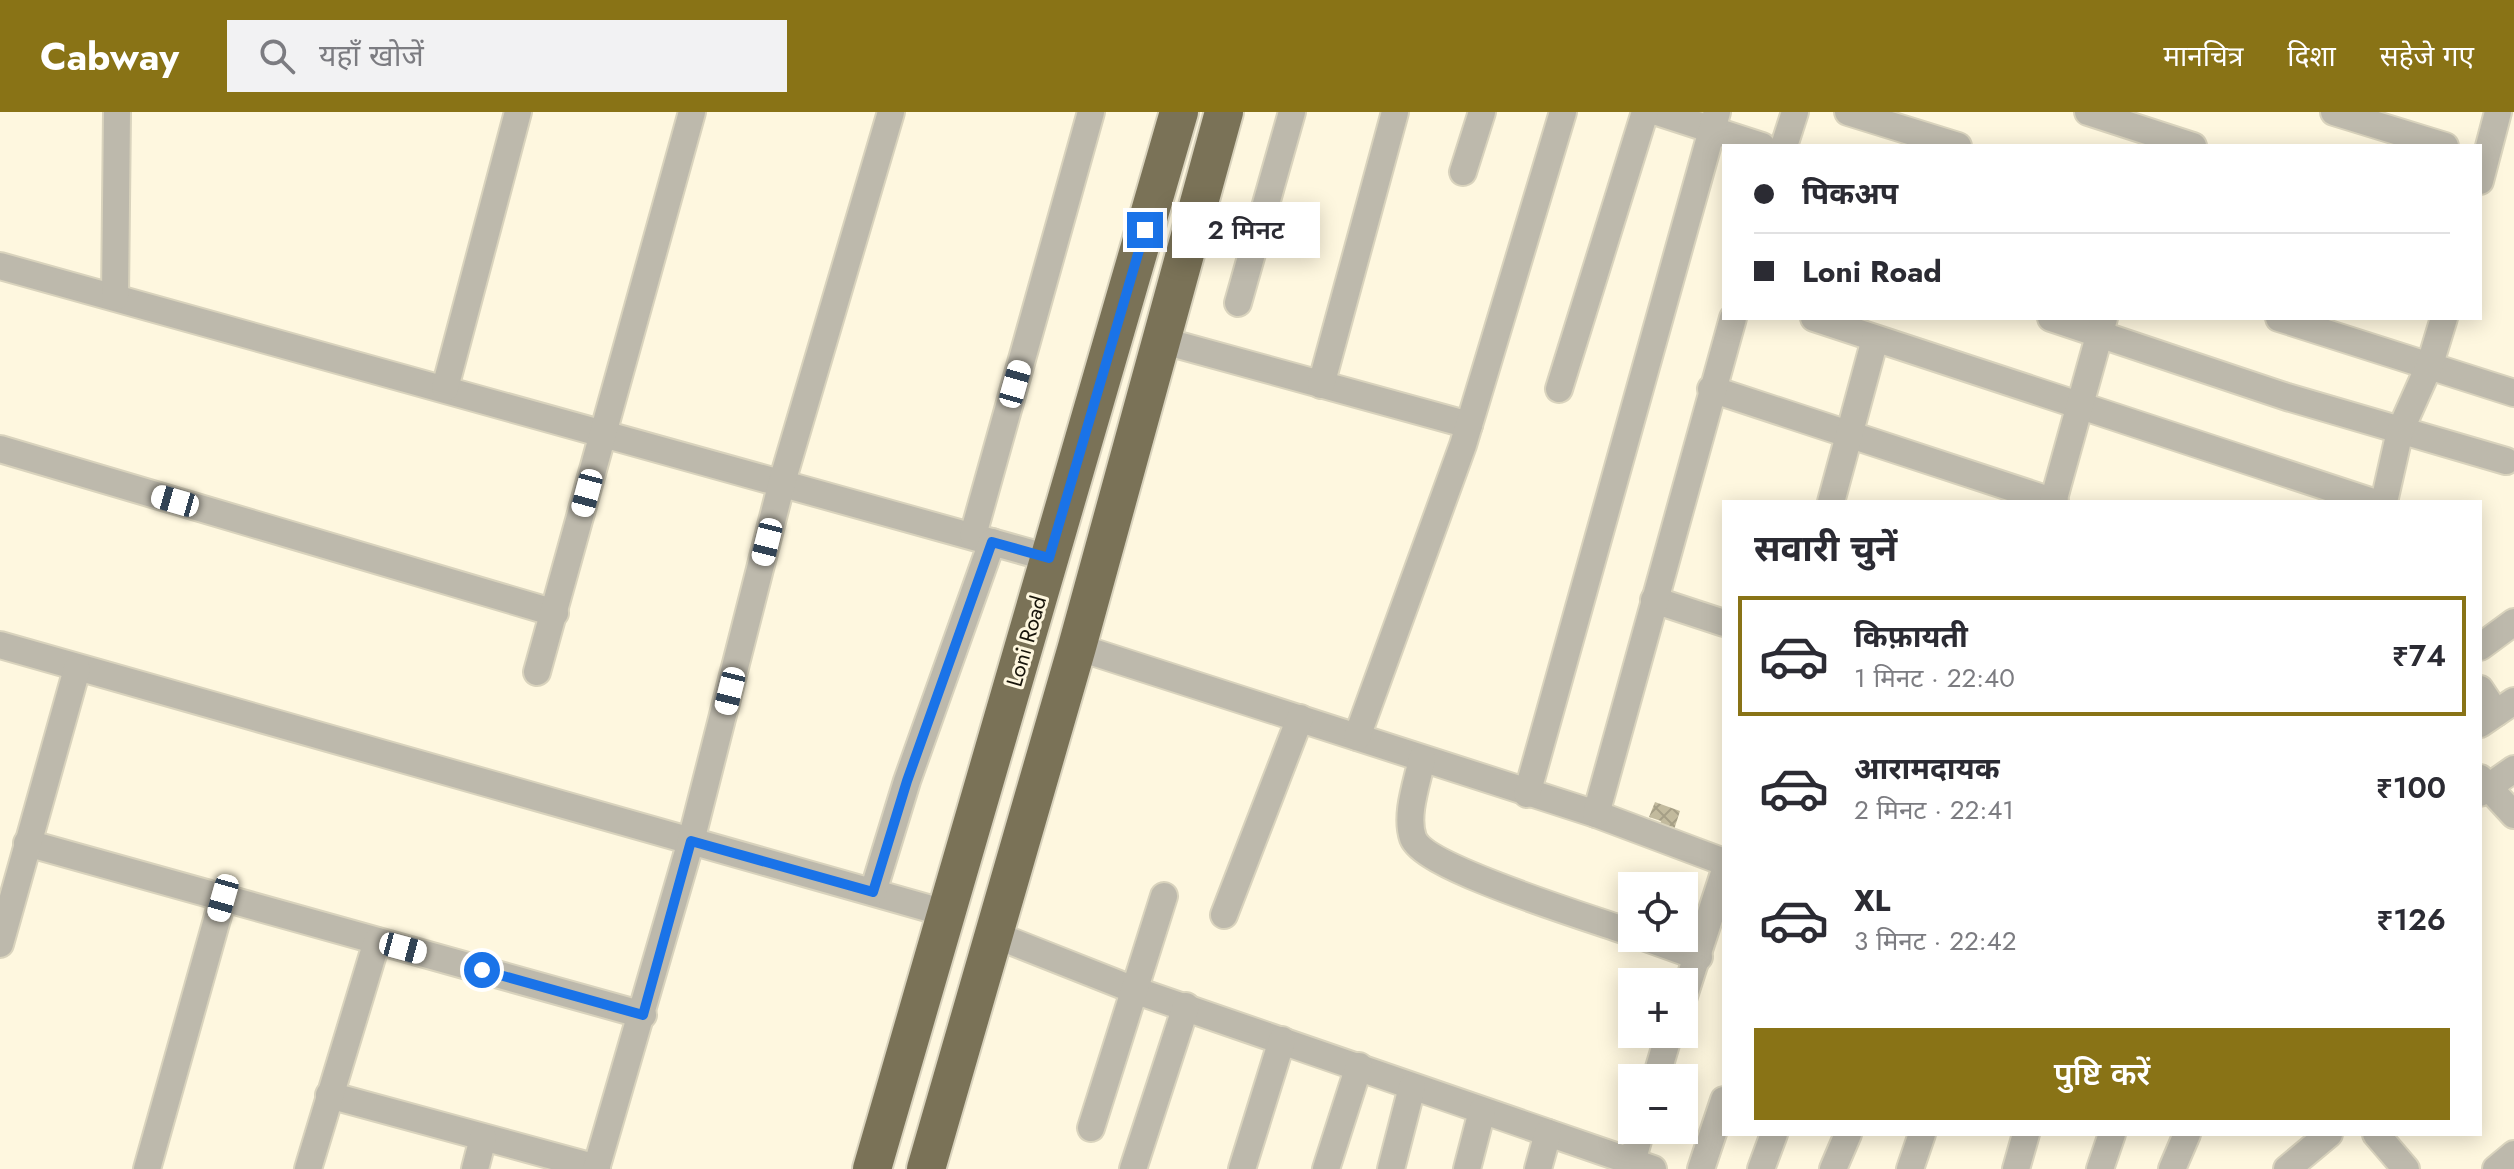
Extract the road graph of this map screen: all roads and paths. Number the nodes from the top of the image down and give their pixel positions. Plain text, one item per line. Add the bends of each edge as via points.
1 (117, 112) edge
2 (518, 112) edge
3 (692, 112) edge
4 (891, 112) edge
5 (1091, 112) edge
6 (1179, 112) edge
7 (1224, 112) edge
8 (1292, 112) edge
9 (1395, 112) edge
10 (1482, 112) edge
11 (1563, 112) edge
12 (1645, 112) edge
13 (1657, 112) edge
14 (1795, 112) edge
15 (1848, 112) edge
16 (2088, 112) edge
17 (2334, 112) edge
18 (2498, 112) edge
19 (1715, 121) edge
20 (2157, 131) edge
21 (1758, 144) edge
22 (1785, 144) edge
23 (1952, 144) edge
24 (2188, 144) edge
25 (2438, 144) edge
26 (2482, 165) edge
27 (1463, 172) dead end
28 (0, 266) edge
29 (115, 297) junction
30 (1238, 303) dead end
31 (1732, 320) edge
32 (1820, 320) edge
33 (2064, 320) edge
34 (2286, 320) edge
35 (2443, 320) edge
36 (2102, 326) edge
37 (1875, 339) junction
38 (1160, 340) junction
39 (2430, 364) junction
40 (1321, 385) junction
41 (445, 388) junction
42 (1559, 389) dead end
43 (1711, 389) junction
44 (2514, 393) edge
45 (2079, 407) junction
46 (1469, 425) junction
47 (2400, 431) junction
48 (602, 433) junction
49 (1848, 434) junction
50 (0, 449) edge
51 (2506, 461) dead end
52 (782, 482) junction
53 (1985, 492) edge
54 (1832, 500) edge
55 (2039, 500) edge
56 (2054, 500) edge
57 (2367, 500) edge
58 (2384, 500) edge
59 (983, 539) junction
60 (1049, 558) junction
61 (1654, 600) junction
62 (555, 613) junction
63 (1722, 622) edge
64 (2514, 622) edge
65 (0, 645) edge
66 (2482, 646) edge
67 (1077, 647) junction
68 (77, 669) junction
69 (537, 672) dead end
70 (2482, 692) edge
71 (2497, 712) edge
72 (1300, 718) junction
73 (1357, 737) junction
74 (1422, 759) junction
75 (2514, 769) edge
76 (2482, 787) edge
77 (1527, 794) junction
78 (1596, 814) junction
79 (2514, 815) edge
80 (691, 841) junction
81 (27, 843) junction
82 (1722, 861) edge
83 (1722, 880) edge
84 (873, 892) junction
85 (1164, 896) dead end
86 (223, 898) junction
87 (945, 913) junction
88 (1224, 915) dead end
89 (1618, 928) edge
90 (995, 935) junction
91 (377, 941) junction
92 (0, 944) edge
93 (1685, 952) edge
94 (1699, 957) junction
95 (1695, 968) edge
96 (1134, 990) junction
97 (1186, 1006) junction
98 (643, 1015) junction
99 (1282, 1040) junction
100 (1359, 1066) junction
101 (1412, 1087) junction
102 (329, 1095) junction
103 (1722, 1106) edge
104 (1482, 1111) junction
105 (1091, 1128) dead end
106 (1548, 1133) junction
107 (1773, 1136) edge
108 (1847, 1136) edge
109 (1921, 1136) edge
110 (2025, 1136) edge
111 (2111, 1136) edge
112 (2186, 1136) edge
113 (2327, 1136) edge
114 (2378, 1136) edge
115 (483, 1138) junction
116 (1640, 1144) edge
117 (2514, 1154) edge
118 (1638, 1167) edge
119 (596, 1168) edge
120 (147, 1169) edge
121 (308, 1169) edge
122 (475, 1169) edge
123 (872, 1169) edge
124 (926, 1169) edge
125 (1133, 1169) edge
126 (1242, 1169) edge
127 (1326, 1169) edge
128 (1391, 1169) edge
129 (1467, 1169) edge
130 (1538, 1169) edge
131 (1701, 1169) edge
132 (1761, 1169) edge
133 (1833, 1169) edge
134 (1910, 1169) edge
135 (2016, 1169) edge
136 (2100, 1169) edge
137 (2172, 1169) edge
138 (2287, 1169) edge
139 (2406, 1169) edge
140 (2496, 1169) edge

1 - 29 street
2 - 41 street
3 - 48 street
4 - 52 street
5 - 59 street
6 - 60 highway, Loni Road
7 - 38 highway
8 - 30 street
9 - 40 street
10 - 27 street
11 - 46 street
12 - 42 street
13 - 19 street
14 - 22 street
15 - 23 street
16 - 20 street
17 - 25 street
18 - 26 street
19 - 21 street
19 - 77 street
20 - 24 street
28 - 29 street
29 - 41 street
31 - 43 street
32 - 37 street
33 - 36 street
34 - 39 street
35 - 39 street
36 - 45 street
36 - 47 street
37 - 45 street
37 - 49 street
38 - 40 street
38 - 67 highway
39 - 44 street
39 - 47 street
40 - 46 street
41 - 48 street
43 - 49 street
43 - 61 street
45 - 56 street
45 - 57 street
46 - 73 street
47 - 51 street
47 - 58 street
48 - 52 street
48 - 62 street
49 - 53 street
49 - 54 street
50 - 62 street
52 - 59 street
52 - 80 street
53 - 55 street
59 - 60 street
59 - 84 street
60 - 87 highway, Loni Road
61 - 63 street
61 - 78 street
62 - 69 street
64 - 66 street
65 - 68 street
67 - 72 street
67 - 90 highway
68 - 80 street
68 - 81 street
70 - 71 street
72 - 73 street
72 - 88 street
73 - 74 street
74 - 77 street
74 - 89 street via 1411,817 1413,838 1422,852 1465,874
75 - 76 street
76 - 79 street
77 - 78 street
78 - 82 street
80 - 84 street
80 - 98 street
81 - 86 street
81 - 92 street
83 - 94 street
84 - 87 street
85 - 96 street
86 - 91 street
86 - 120 street
87 - 123 highway, Loni Road
90 - 96 street
90 - 124 highway
91 - 98 street
91 - 102 street
93 - 94 street
94 - 95 street
96 - 97 street
96 - 105 street
97 - 99 street
97 - 125 street
98 - 119 street
99 - 100 street
99 - 126 street
100 - 101 street
100 - 127 street
101 - 104 street
101 - 128 street
102 - 115 street
102 - 121 street
103 - 131 street
104 - 106 street
104 - 129 street
106 - 118 street
106 - 130 street
107 - 132 street
108 - 133 street
109 - 134 street
110 - 135 street
111 - 136 street
112 - 137 street
113 - 138 street
114 - 139 street
115 - 119 street
115 - 122 street
116 - 118 street
117 - 140 street

